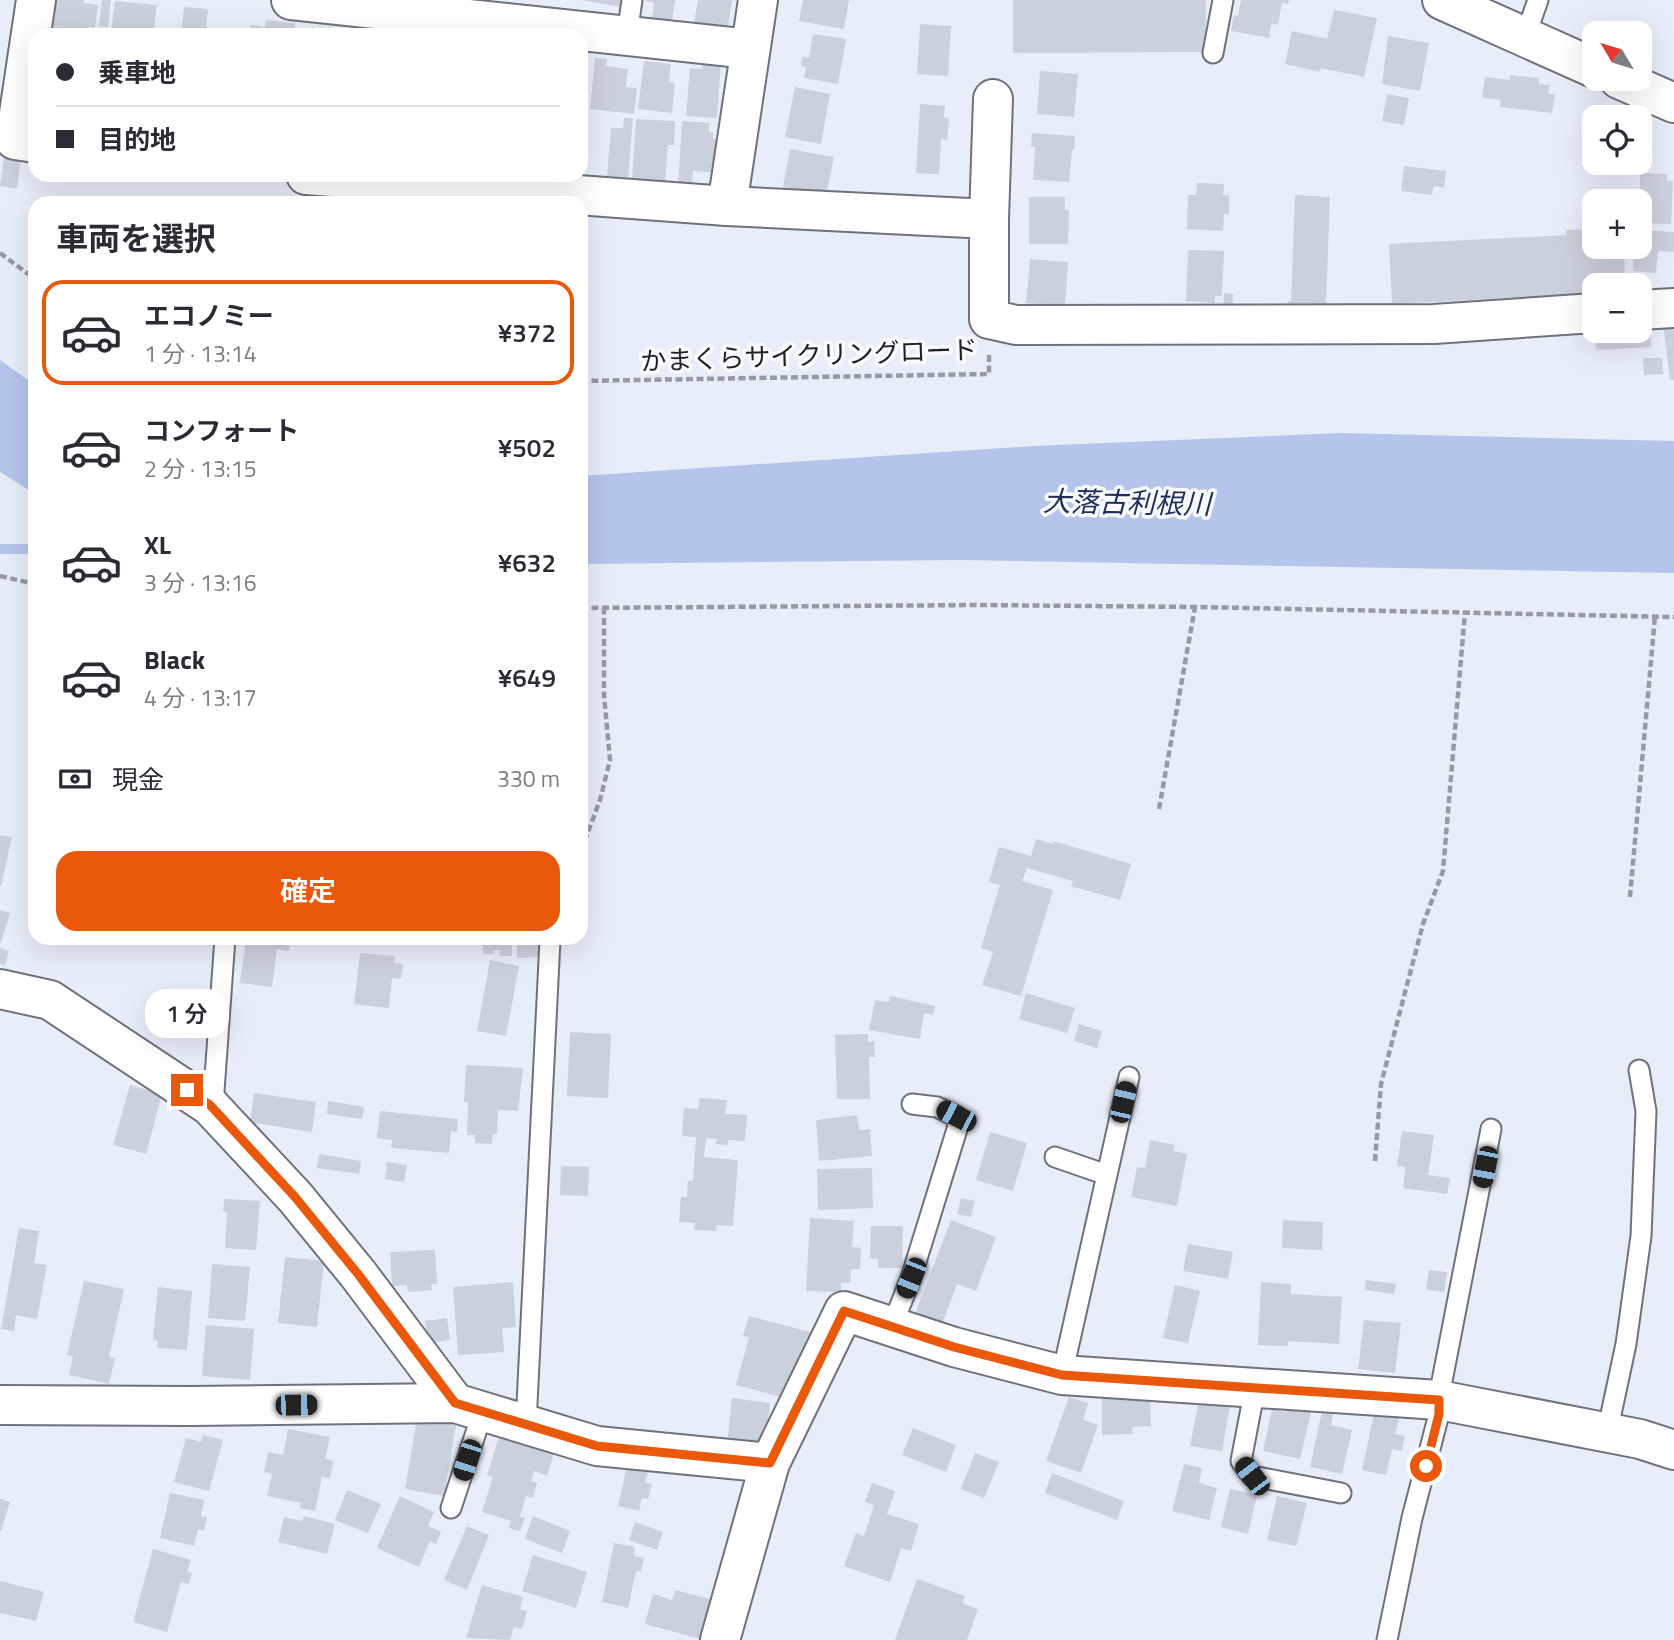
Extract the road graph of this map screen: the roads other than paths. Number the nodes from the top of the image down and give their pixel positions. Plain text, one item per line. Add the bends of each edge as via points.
1 (36, 0) edge
2 (291, 0) edge
3 (758, 0) edge
4 (1223, 0) edge
5 (1442, 0) edge
6 (1538, 0) edge
7 (513, 12) edge
8 (393, 15) edge
9 (629, 18) edge
10 (32, 28) edge
11 (1525, 37) junction
12 (750, 49) junction
13 (28, 53) edge
14 (1213, 53) dead end
15 (1582, 63) edge
16 (1646, 91) edge
17 (993, 99) dead end
18 (1674, 103) edge
19 (28, 142) edge
20 (438, 182) edge
21 (727, 206) junction
22 (989, 219) junction
23 (1674, 308) edge
24 (1652, 309) edge
25 (1582, 314) edge
26 (225, 945) edge
27 (550, 945) edge
28 (0, 989) edge
29 (1639, 1070) dead end
30 (1129, 1077) dead end
31 (912, 1104) dead end
32 (210, 1105) junction
33 (1491, 1129) dead end
34 (1055, 1157) dead end
35 (1107, 1175) junction
36 (892, 1326) junction
37 (1062, 1375) junction
38 (1255, 1388) junction
39 (1439, 1400) junction
40 (0, 1405) edge
41 (469, 1407) junction
42 (526, 1424) junction
43 (1607, 1433) junction
44 (1674, 1450) edge
45 (770, 1463) junction
46 (1341, 1493) dead end
47 (451, 1508) dead end
48 (720, 1640) edge
49 (1387, 1640) edge

1 - 10 street
2 - 8 street
3 - 12 street
4 - 14 lane
5 - 11 street
6 - 11 lane
7 - 8 street
7 - 9 street
9 - 12 street
11 - 15 street
12 - 21 street
13 - 19 street via 15,140
16 - 18 street
17 - 22 street
20 - 21 street
21 - 22 street
22 - 25 street via 989,319 1016,325 1434,324
23 - 24 street
26 - 32 lane via 215,1091
27 - 42 lane
28 - 32 street via 50,1000
29 - 43 lane via 1646,1111 1641,1236 1626,1345
30 - 35 lane
31 - 36 lane via 937,1107 956,1116 958,1126
32 - 41 street via 295,1197
33 - 39 lane
34 - 35 lane
35 - 37 lane
36 - 37 street
36 - 45 street via 844,1311
37 - 38 street
38 - 39 street
38 - 46 lane via 1241,1461 1252,1476
39 - 43 street
39 - 49 lane
40 - 41 street
41 - 42 street
41 - 47 lane
42 - 45 street via 597,1446
43 - 44 street
45 - 48 street

